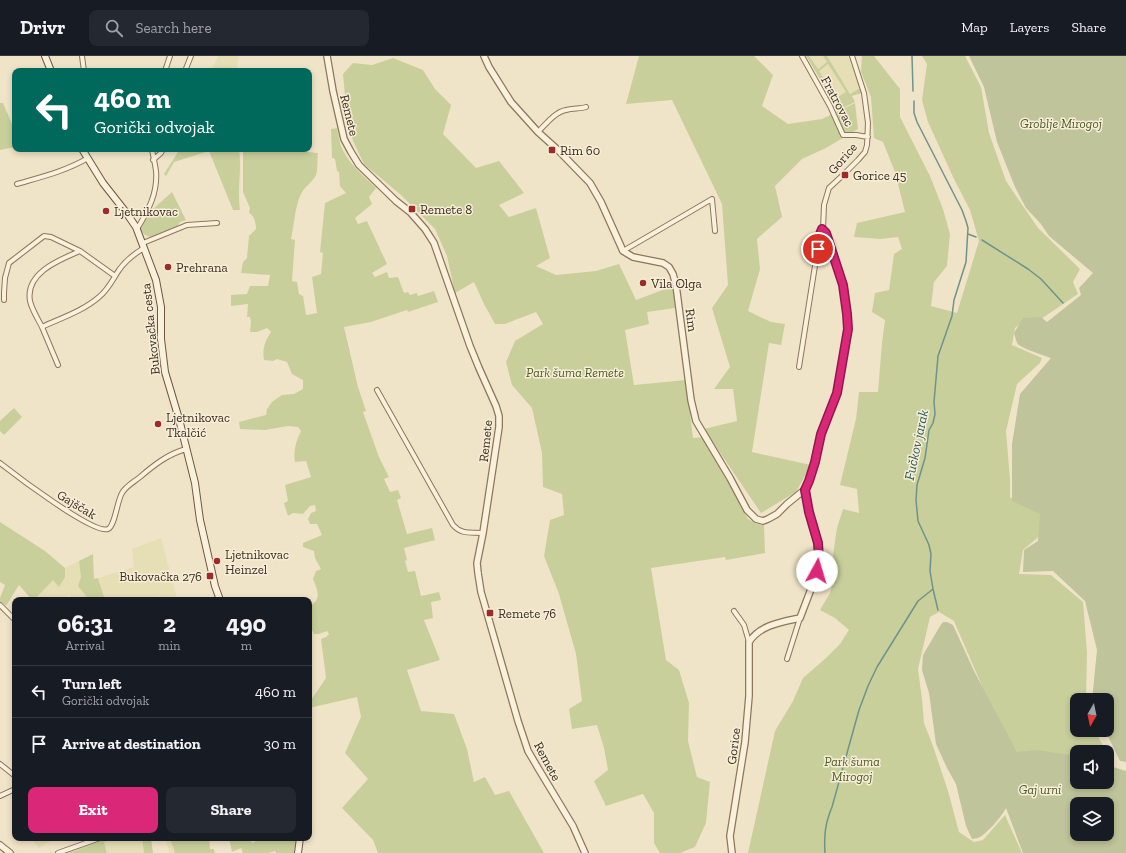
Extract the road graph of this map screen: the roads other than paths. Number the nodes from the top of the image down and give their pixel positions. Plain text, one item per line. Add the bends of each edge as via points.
1 (45, 56) edge
2 (82, 56) edge
3 (170, 56) edge
4 (191, 56) edge
5 (327, 56) edge
6 (484, 56) edge
7 (802, 56) edge
8 (852, 56) edge
9 (49, 68) edge
10 (84, 68) edge
11 (166, 68) edge
12 (186, 68) edge
13 (586, 107) dead end
14 (538, 132) junction
15 (868, 137) junction
16 (84, 152) edge
17 (152, 152) edge
18 (162, 152) edge
19 (88, 158) junction
20 (153, 160) junction
21 (17, 184) dead end
22 (217, 223) dead end
23 (137, 229) junction
24 (822, 229) junction
25 (715, 231) dead end
26 (143, 246) junction
27 (80, 251) junction
28 (623, 251) junction
29 (115, 276) junction
30 (4, 300) dead end
31 (42, 327) junction
32 (58, 365) dead end
33 (799, 367) dead end
34 (377, 390) dead end
35 (186, 449) junction
36 (0, 463) edge
37 (805, 490) junction
38 (483, 533) junction
39 (219, 597) edge
40 (0, 605) edge
41 (734, 611) dead end
42 (12, 617) edge
43 (800, 618) junction
44 (749, 642) junction
45 (787, 659) dead end
46 (0, 764) edge
47 (12, 774) edge
48 (12, 790) edge
49 (0, 796) edge
50 (92, 841) edge
51 (300, 841) edge
52 (0, 845) edge
53 (10, 853) edge
54 (58, 853) edge
55 (298, 853) edge
56 (585, 853) edge
57 (732, 853) edge

1 - 9 main road
2 - 10 street
3 - 11 street
4 - 12 street
5 - 38 street, Remete via 344,139 358,165 426,229 442,264 470,346 496,406 499,427
6 - 14 street via 510,102
7 - 15 street, Fratrovac via 843,135
8 - 15 street, Gorice via 864,93
13 - 14 street via 562,111
14 - 28 street via 590,184
15 - 24 street, Gorice via 864,152 829,188 824,205
16 - 19 main road, Bukovačka cesta
17 - 20 street
18 - 20 street
19 - 21 street via 62,170
19 - 23 main road, Bukovačka cesta via 102,182
20 - 23 street via 156,170 154,196
22 - 26 street via 188,225
23 - 26 main road, Bukovačka cesta
24 - 33 street, Gorice
24 - 37 street via 826,233 843,285 848,329 837,393 821,434
25 - 28 street via 712,199
26 - 29 street via 128,259
26 - 35 main road, Bukovačka cesta via 158,288 165,372
27 - 29 street
27 - 30 street via 44,236 9,263
27 - 31 street via 38,274 32,282 30,301
28 - 37 street, Rim via 633,257 663,263 673,274 696,421 747,510 756,519 763,521 777,514
29 - 31 street via 96,300
31 - 32 street
34 - 38 street via 453,525 458,531
35 - 36 street, Gajščak via 165,458 125,489 118,500 113,522 106,530 99,529 72,514
35 - 39 main road, Bukovačka cesta
37 - 43 street via 818,543 819,558 817,571
38 - 56 street, Remete via 477,563 481,592 518,721 528,751 573,826
40 - 42 street
41 - 44 street, Gorice via 744,625
43 - 44 street via 769,625
43 - 45 street
44 - 57 street, Gorice via 749,696 745,742 730,836
46 - 47 street
48 - 49 street
50 - 54 street
51 - 55 main road
52 - 53 street

